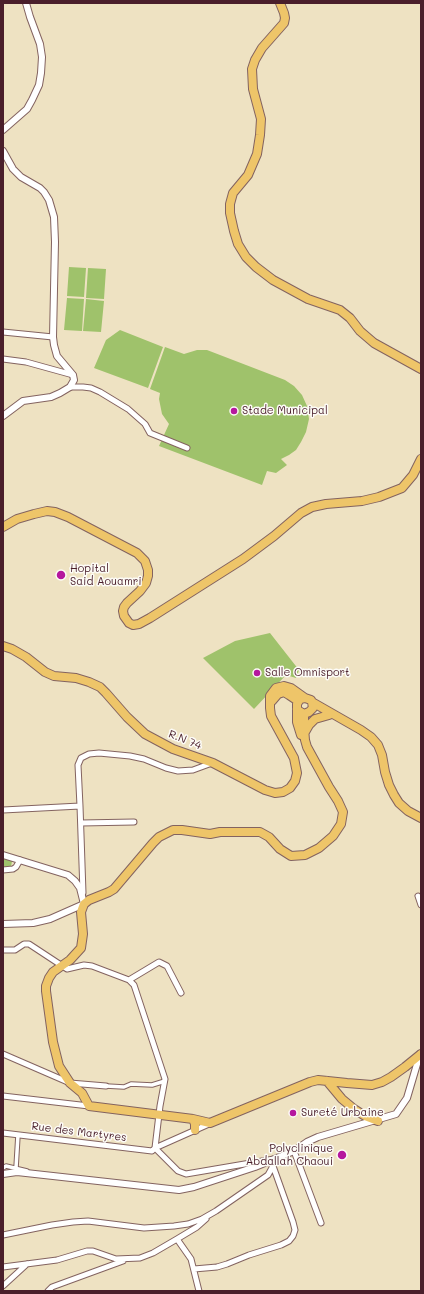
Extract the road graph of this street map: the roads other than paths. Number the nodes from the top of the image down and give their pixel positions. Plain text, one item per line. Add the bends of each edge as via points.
1 (26, 3) edge
2 (280, 3) edge
3 (3, 130) edge
4 (3, 151) edge
5 (3, 332) edge
6 (53, 337) junction
7 (3, 359) edge
8 (421, 369) edge
9 (73, 375) junction
10 (70, 387) junction
11 (3, 416) edge
12 (187, 448) dead end
13 (421, 459) edge
14 (3, 527) edge
15 (3, 646) edge
16 (304, 706) junction
17 (333, 716) junction
18 (305, 737) junction
19 (213, 763) junction
20 (80, 806) junction
21 (3, 810) edge
22 (421, 818) edge
23 (134, 822) dead end
24 (81, 823) junction
25 (3, 855) edge
26 (20, 860) junction
27 (3, 870) edge
28 (418, 896) dead end
29 (84, 904) junction
30 (421, 905) edge
31 (3, 924) edge
32 (3, 950) edge
33 (62, 966) junction
34 (130, 980) junction
35 (181, 993) dead end
36 (3, 1054) edge
37 (421, 1054) edge
38 (165, 1081) junction
39 (327, 1081) junction
40 (70, 1083) junction
41 (106, 1086) joint
42 (3, 1096) edge
43 (89, 1106) junction
44 (159, 1114) junction
45 (193, 1119) junction
46 (378, 1120) junction
47 (210, 1123) junction
48 (195, 1130) junction
49 (3, 1133) edge
50 (18, 1134) junction
51 (154, 1150) junction
52 (294, 1151) junction
53 (274, 1159) junction
54 (273, 1166) junction
55 (3, 1168) edge
56 (16, 1168) junction
57 (3, 1174) edge
58 (33, 1174) junction
59 (216, 1211) junction
60 (321, 1223) dead end
61 (3, 1235) edge
62 (177, 1239) junction
63 (128, 1259) junction
64 (28, 1264) junction
65 (3, 1267) edge
66 (194, 1269) junction
67 (3, 1286) edge
68 (48, 1291) edge
69 (199, 1291) edge

1 - 3 street via 40,44 41,73 27,109
2 - 8 main road via 284,23 262,48 252,69 253,89 261,118 260,135 257,154 248,175 233,193 230,204 238,244 246,257 273,280 308,300 340,310 374,343
4 - 6 street via 13,169 21,177 44,192 54,217
5 - 6 street
6 - 9 street via 57,356
7 - 9 street via 26,362
9 - 10 street via 74,380
10 - 11 street via 51,397 23,401
10 - 12 street via 100,392 128,409 145,424 150,433
13 - 14 main road via 414,475 402,488 362,501 312,507 243,559 139,624 129,624 123,611 146,583 148,576 145,561 137,553 68,516 55,512 34,514
15 - 19 main road, R.N 74 via 26,657 54,676 76,678 100,687 145,734 173,749
16 - 17 main road, R.N 74
16 - 18 main road
16 - 19 main road, R.N 74 via 291,688 280,686 271,694 273,721 296,765 295,781 290,788 275,793 265,790
17 - 18 main road via 320,717 312,721
17 - 22 main road, R.N 74 via 361,730 378,745 394,795 408,811
18 - 29 main road via 343,812 341,824 333,836 319,848 305,855 291,856 260,832 210,834 173,830 153,843 114,889
19 - 20 street via 193,770 178,771 130,756 89,754 81,758 78,765
20 - 21 street
20 - 24 street
23 - 24 street
24 - 29 street
25 - 26 street
26 - 27 street via 16,868
26 - 29 street via 68,875 80,888
28 - 30 street
29 - 31 street via 50,919 33,923
29 - 33 main road via 81,912 81,948
32 - 33 street via 15,950 28,944
33 - 34 street via 67,969 92,966
33 - 40 main road via 49,978 46,991 59,1066
34 - 35 street via 159,962 167,966
34 - 38 street via 134,985
36 - 40 street
37 - 39 main road via 391,1078 372,1085
37 - 46 street via 403,1105 396,1114
38 - 41 street via 152,1085
38 - 44 street
39 - 46 main road via 354,1109
39 - 47 main road via 310,1082
40 - 41 street
40 - 43 main road via 82,1093
42 - 43 street
43 - 44 main road
44 - 45 main road
44 - 51 street
45 - 47 main road
45 - 48 main road
46 - 52 street via 318,1137
47 - 48 street
48 - 51 street
49 - 50 street, Rue des Martyres
50 - 51 street, Rue des Martyres
50 - 56 street
51 - 53 street via 178,1171 186,1174
52 - 53 street
52 - 60 street
53 - 54 street
53 - 58 street via 179,1190
54 - 59 street via 268,1175
54 - 66 street via 293,1222 294,1236 281,1245 227,1264
55 - 56 street
56 - 58 street
57 - 58 street
59 - 61 street via 202,1220 174,1226 144,1228 81,1221 52,1224
59 - 62 street
62 - 63 street via 153,1253
62 - 66 street via 191,1259
63 - 64 street via 116,1259 87,1251 57,1260
63 - 68 street
64 - 65 street
64 - 67 street
66 - 69 street

